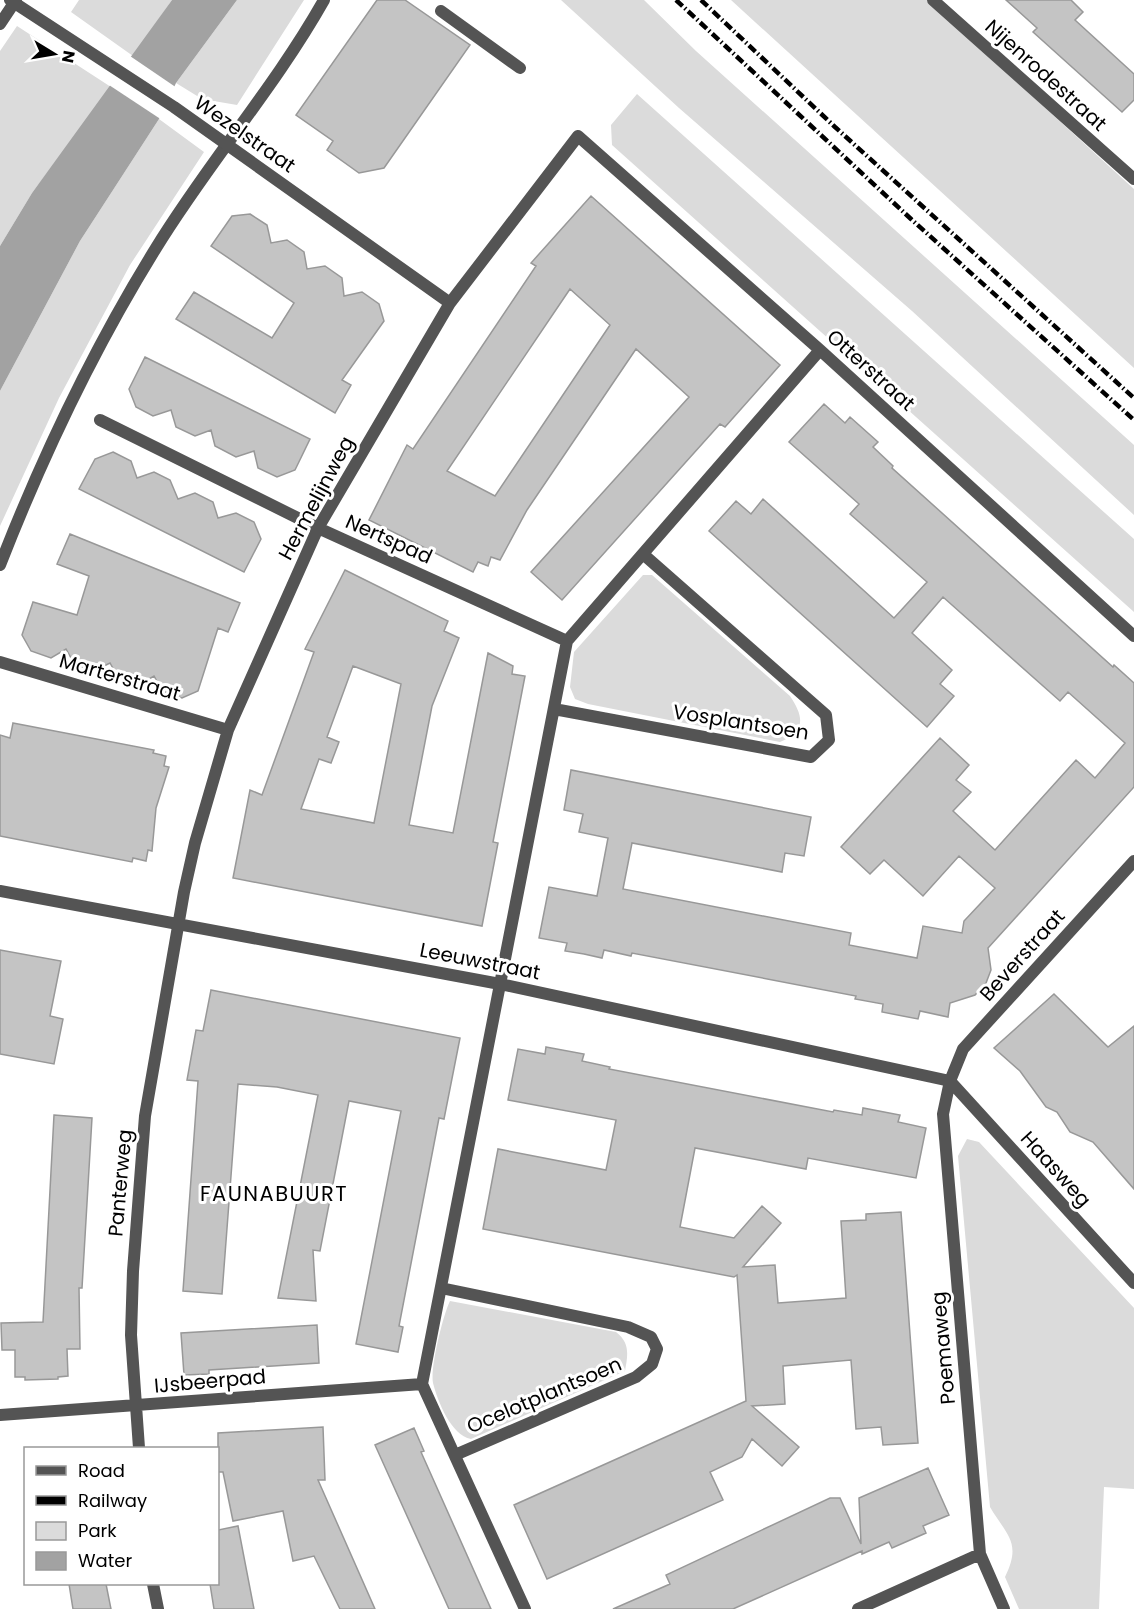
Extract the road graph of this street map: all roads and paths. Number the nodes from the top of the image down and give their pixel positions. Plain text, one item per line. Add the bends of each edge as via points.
1 (324, 0) edge
2 (933, 0) edge
3 (13, 1) edge
4 (441, 12) dead end
5 (0, 24) edge
6 (520, 68) dead end
7 (578, 136) joint
8 (226, 146) junction
9 (1134, 179) edge
10 (450, 303) junction
11 (820, 350) junction
12 (100, 420) dead end
13 (318, 528) junction
14 (643, 554) junction
15 (0, 565) edge
16 (1134, 636) edge
17 (567, 641) junction
18 (0, 662) edge
19 (554, 709) junction
20 (228, 730) junction
21 (1134, 861) edge
22 (0, 891) edge
23 (177, 923) junction
24 (500, 984) junction
25 (950, 1081) junction
26 (1134, 1283) edge
27 (441, 1288) junction
28 (422, 1384) junction
29 (136, 1407) junction
30 (0, 1415) edge
31 (139, 1447) edge
32 (455, 1455) junction
33 (981, 1554) junction
34 (153, 1585) edge
35 (158, 1609) edge
36 (525, 1609) edge
37 (858, 1609) edge
38 (1004, 1609) edge

1 - 8 street
2 - 9 street, Nijenrodestraat
3 - 5 street
3 - 8 street, Wezelstraat
4 - 6 street
7 - 10 street, Hermelijnweg
7 - 11 street, Otterstraat
8 - 10 street, Wezelstraat
8 - 15 street via 157,246 101,343 28,494
10 - 13 street, Hermelijnweg
11 - 14 street
11 - 16 street, Otterstraat
12 - 13 street, Nertspad
13 - 17 street, Nertspad
13 - 20 street, Hermelijnweg
14 - 17 street
14 - 19 street, Vosplantsoen via 826,716 829,740 811,757
17 - 19 street
18 - 20 street, Marterstraat
19 - 24 street
20 - 23 street, Hermelijnweg via 195,843
21 - 25 street, Beverstraat via 963,1049
22 - 23 street, Leeuwstraat
23 - 24 street, Leeuwstraat
23 - 29 street, Panterweg via 145,1116 131,1335
24 - 25 street, Leeuwstraat
24 - 27 street
25 - 26 street, Haasweg
25 - 33 street, Poemaweg via 943,1114
27 - 28 street
27 - 32 street, Ocelotplantsoen via 628,1327 651,1337 657,1349 652,1364 636,1377
28 - 29 street, IJsbeerpad
28 - 32 street, Ocelotplantsoen
29 - 30 street, IJsbeerpad
29 - 31 street, Panterweg
32 - 36 street, Ocelotplantsoen
33 - 37 street
33 - 38 street, Poemaweg
34 - 35 street

